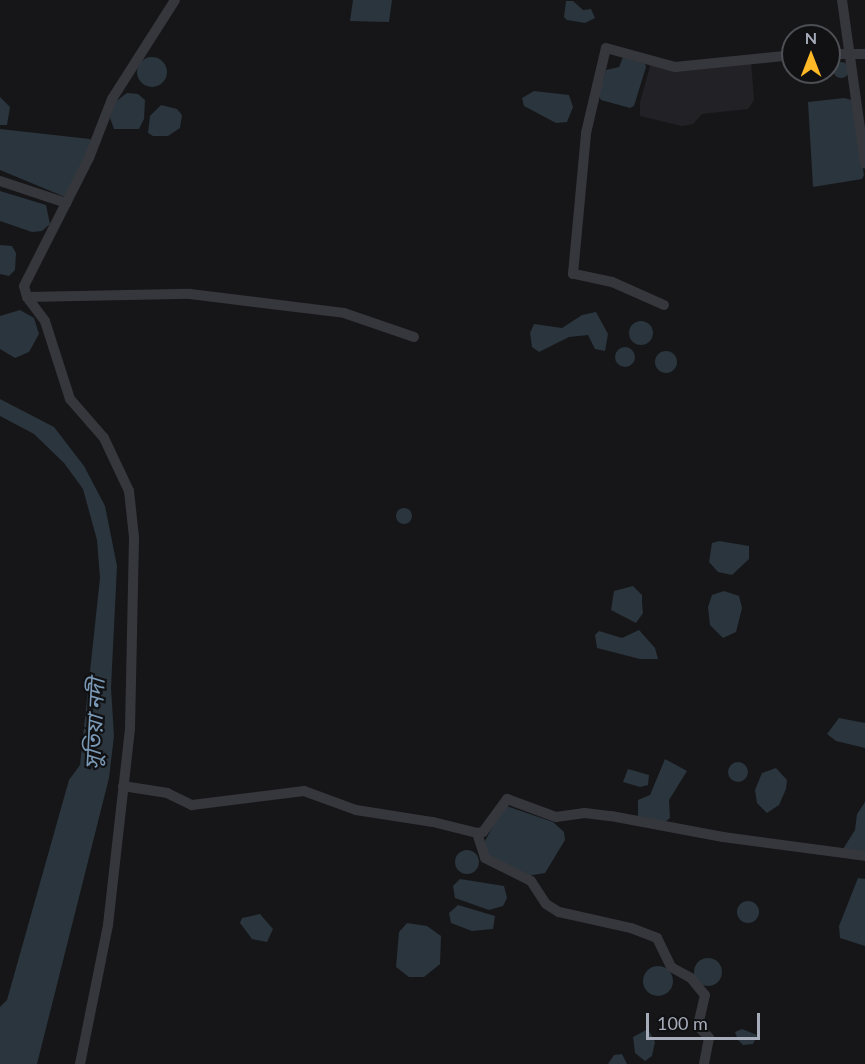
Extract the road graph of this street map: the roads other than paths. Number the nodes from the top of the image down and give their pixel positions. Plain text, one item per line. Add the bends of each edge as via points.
1 (175, 0) edge
2 (842, 0) edge
3 (865, 54) edge
4 (841, 55) edge
5 (852, 55) junction
6 (781, 56) edge
7 (865, 163) edge
8 (0, 181) edge
9 (66, 203) junction
10 (27, 297) junction
11 (664, 305) dead end
12 (414, 337) dead end
13 (123, 786) junction
14 (477, 833) junction
15 (865, 856) edge
16 (80, 1064) edge
17 (704, 1064) edge

1 - 9 street via 112,99
2 - 5 street
3 - 5 street
4 - 5 street
5 - 7 street
6 - 11 street via 675,67 606,48 586,133 573,274 612,282
8 - 9 street
9 - 10 street via 24,286
10 - 12 street via 190,294 344,313
10 - 13 street via 45,321 70,399 104,438 129,491 134,537 133,614 130,729
13 - 14 street via 167,793 192,805 304,791 356,810
13 - 16 street via 108,925
14 - 15 street via 483,832 507,799 556,816 611,816 723,837
14 - 17 street via 485,858 531,881 546,904 559,912 657,938 671,967 691,978 705,995 698,1026 709,1038

